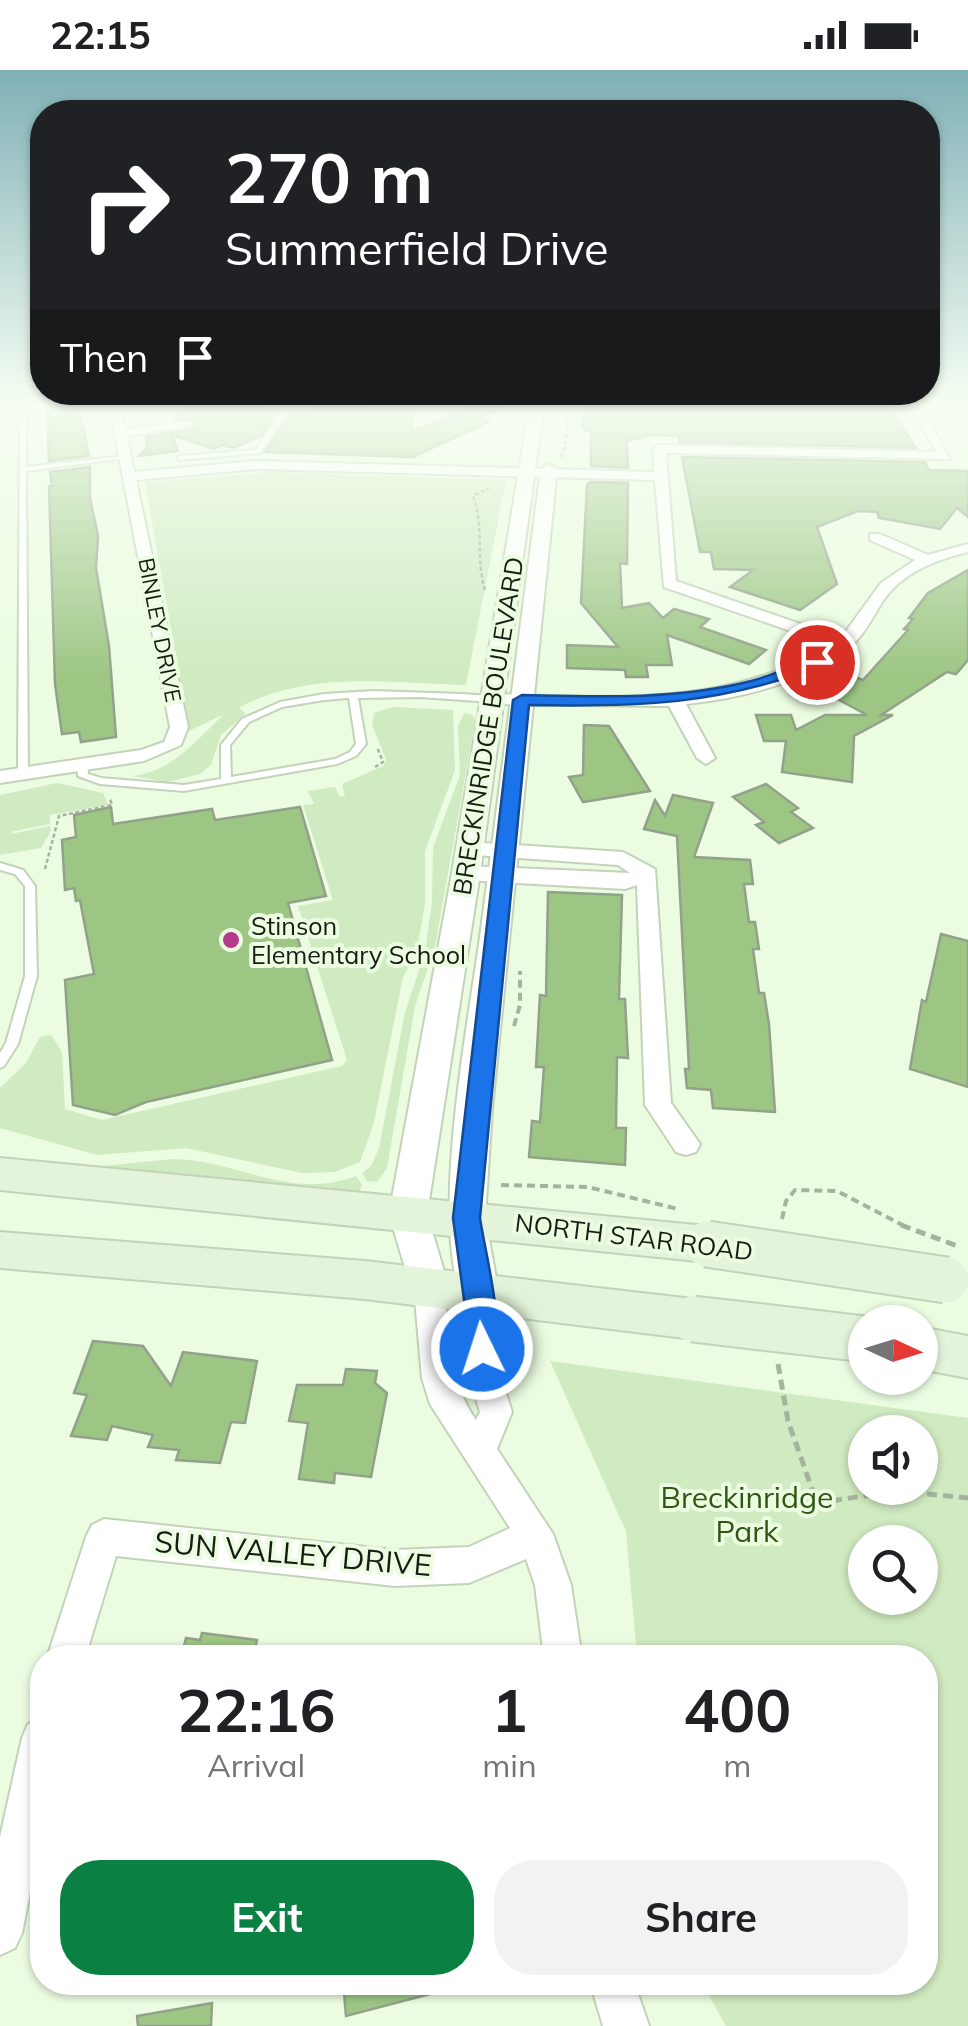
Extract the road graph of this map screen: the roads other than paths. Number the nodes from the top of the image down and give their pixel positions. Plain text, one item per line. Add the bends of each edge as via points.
1 (24, 494) edge
2 (132, 494) edge
3 (531, 494) edge
4 (531, 494) edge
5 (662, 494) edge
6 (874, 537) dead end
7 (968, 548) edge
8 (927, 560) junction
9 (843, 644) junction
10 (353, 695) junction
11 (506, 700) junction
12 (675, 700) junction
13 (706, 758) dead end
14 (82, 764) junction
15 (22, 774) junction
16 (0, 777) edge
17 (226, 780) junction
18 (467, 861) junction
19 (503, 863) junction
20 (0, 866) edge
21 (0, 1063) edge
22 (686, 1144) dead end
23 (0, 1174) edge
24 (468, 1202) junction
25 (408, 1214) junction
26 (0, 1250) edge
27 (957, 1282) edge
28 (430, 1288) junction
29 (479, 1294) junction
30 (848, 1336) edge
31 (938, 1351) edge
32 (968, 1357) edge
33 (480, 1450) junction
34 (535, 1534) junction
35 (70, 1645) edge
36 (561, 1645) edge
37 (30, 1794) edge
38 (0, 1934) edge
39 (616, 1995) edge
40 (626, 2026) edge

1 - 15 lane
2 - 14 street, BINLEY DRIVE via 179,727 172,745
3 - 11 street, BRECKINRIDGE BOULEVARD
4 - 11 street, BRECKINRIDGE BOULEVARD
5 - 9 street via 669,584
6 - 8 street
7 - 8 street
8 - 9 street via 886,586
9 - 12 street via 790,674
10 - 11 lane
10 - 17 lane via 294,702 247,719 224,747
10 - 17 lane via 361,744 353,754
11 - 12 street
11 - 18 street, BRECKINRIDGE BOULEVARD
11 - 19 street, BRECKINRIDGE BOULEVARD
12 - 13 street
14 - 15 street, BINLEY DRIVE
14 - 17 lane via 83,776 161,788
15 - 16 street, BINLEY DRIVE
18 - 19 street
18 - 25 street, BRECKINRIDGE BOULEVARD
19 - 22 street via 625,882 647,874 658,1104
19 - 24 street, BRECKINRIDGE BOULEVARD
20 - 21 lane via 19,872 30,886 31,976
23 - 25 main road, NORTH STAR ROAD
24 - 25 main road, NORTH STAR ROAD
24 - 27 main road, NORTH STAR ROAD, bridge via 698,1228
24 - 29 street, BRECKINRIDGE BOULEVARD
25 - 28 street, BRECKINRIDGE BOULEVARD
26 - 28 main road
28 - 29 main road
28 - 33 street, BRECKINRIDGE BOULEVARD via 446,1404
29 - 30 main road, bridge
29 - 33 street, BRECKINRIDGE BOULEVARD via 484,1377 496,1412
31 - 32 main road
33 - 34 street, BRECKINRIDGE BOULEVARD
34 - 35 street, SUN VALLEY DRIVE via 468,1565 396,1568 104,1538
34 - 36 street, BRECKINRIDGE BOULEVARD via 553,1585
37 - 38 street
39 - 40 street

